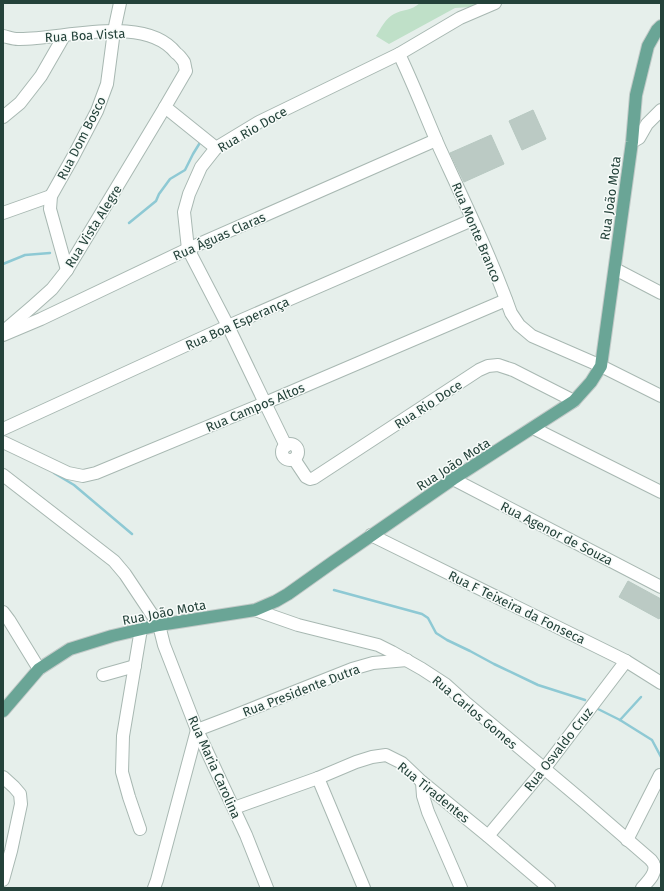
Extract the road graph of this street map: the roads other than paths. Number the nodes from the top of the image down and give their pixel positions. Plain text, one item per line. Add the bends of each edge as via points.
1 (120, 3) edge
2 (495, 3) edge
3 (661, 26) edge
4 (114, 31) junction
5 (3, 36) edge
6 (64, 36) junction
7 (399, 54) junction
8 (165, 107) junction
9 (661, 110) edge
10 (3, 117) edge
11 (436, 140) junction
12 (632, 142) junction
13 (216, 148) junction
14 (51, 196) junction
15 (3, 213) edge
16 (472, 220) junction
17 (188, 249) junction
18 (615, 268) junction
19 (66, 270) junction
20 (661, 293) edge
21 (506, 300) junction
22 (33, 306) junction
23 (41, 319) junction
24 (228, 326) junction
25 (3, 332) edge
26 (3, 335) edge
27 (601, 366) junction
28 (661, 396) edge
29 (574, 401) junction
30 (265, 403) junction
31 (3, 428) edge
32 (533, 428) junction
33 (3, 442) edge
34 (3, 475) edge
35 (454, 479) junction
36 (3, 485) edge
37 (661, 492) edge
38 (371, 535) junction
39 (661, 587) edge
40 (255, 610) junction
41 (3, 612) edge
42 (150, 627) junction
43 (407, 660) junction
44 (626, 661) junction
45 (135, 666) junction
46 (39, 670) junction
47 (103, 675) dead end
48 (660, 685) edge
49 (3, 712) edge
50 (198, 730) junction
51 (544, 769) junction
52 (660, 775) edge
53 (3, 777) edge
54 (318, 778) junction
55 (422, 782) junction
56 (234, 808) junction
57 (140, 829) dead end
58 (488, 836) junction
59 (628, 840) junction
60 (3, 880) edge
61 (154, 888) edge
62 (267, 888) edge
63 (364, 888) edge
64 (461, 888) edge
65 (549, 888) edge
66 (642, 888) edge

1 - 4 street, Rua Dom Bosco
2 - 7 street, Rua Rio Doce via 460,18
3 - 12 main road, Rua João Mota via 648,46 643,64 636,94
4 - 6 street, Rua Boa Vista
4 - 8 street, Rua Boa Vista via 145,34 160,39 172,47 184,62 186,71
4 - 14 street, Rua Dom Bosco via 107,84 97,111
5 - 6 street, Rua Boa Vista via 17,39
6 - 10 street via 41,76 20,103
7 - 11 street, Rua Monte Branco
7 - 13 street, Rua Rio Doce via 259,122
8 - 13 street
8 - 19 street, Rua Vista Alegre
9 - 12 street via 647,124 639,138
11 - 16 street, Rua Monte Branco
11 - 17 street, Rua Águas Claras
12 - 18 main road, Rua João Mota
13 - 17 street, Rua Rio Doce via 201,167 184,212
14 - 15 street
14 - 19 street via 50,209
16 - 21 street, Rua Monte Branco
16 - 24 street, Rua Boa Esperança
17 - 23 street, Rua Águas Claras
17 - 24 street, Rua Rio Doce
18 - 20 street
18 - 27 main road, Rua João Mota
19 - 22 street, Rua Vista Alegre via 52,289
21 - 27 street, Rua Monte Branco via 519,326 532,336
21 - 30 street, Rua Campos Altos
22 - 23 street
22 - 25 street, Rua Vista Alegre
23 - 26 street, Rua Águas Claras
24 - 30 street, Rua Rio Doce
24 - 31 street, Rua Boa Esperança
27 - 28 street, Rua Monte Branco
27 - 29 main road, Rua João Mota
29 - 30 street, Rua Rio Doce via 513,370 498,365 488,366 310,479 294,459 298,454 297,448 290,444 286,446
29 - 32 main road, Rua João Mota
30 - 33 street, Rua Campos Altos via 96,473 83,476 68,473
32 - 35 main road, Rua João Mota
32 - 37 street
34 - 42 street via 114,561 125,574
35 - 38 main road, Rua João Mota
35 - 39 street, Rua Agenor de Souza
36 - 42 street via 104,563 121,581
38 - 40 main road, Rua João Mota via 288,594
38 - 44 street, Rua F Teixeira da Fonseca
40 - 42 main road, Rua João Mota
40 - 43 street, Rua Carlos Gomes via 298,625 378,645
41 - 46 street
42 - 45 street
42 - 46 main road, Rua João Mota via 70,649
42 - 50 street, Rua Maria Carolina via 164,645
43 - 50 street, Rua Presidente Dutra via 374,663 352,669
43 - 51 street, Rua Carlos Gomes via 445,684
44 - 48 street, Rua F Teixeira da Fonseca
44 - 51 street, Rua Osvaldo Cruz
45 - 47 street
45 - 57 street via 123,736 122,772
46 - 49 main road, Rua João Mota
50 - 56 street, Rua Maria Carolina
50 - 61 street
51 - 58 street, Rua Osvaldo Cruz
51 - 59 street, Rua Carlos Gomes
52 - 59 street
53 - 60 street via 20,794 21,804
54 - 55 street, Rua Tiradentes via 356,762 386,755 402,763
54 - 56 street, Rua Tiradentes
54 - 63 street
55 - 58 street, Rua Tiradentes
55 - 64 street via 428,812
56 - 62 street, Rua Maria Carolina
58 - 65 street, Rua Tiradentes
59 - 66 street, Rua Carlos Gomes via 651,860 654,866 653,876

